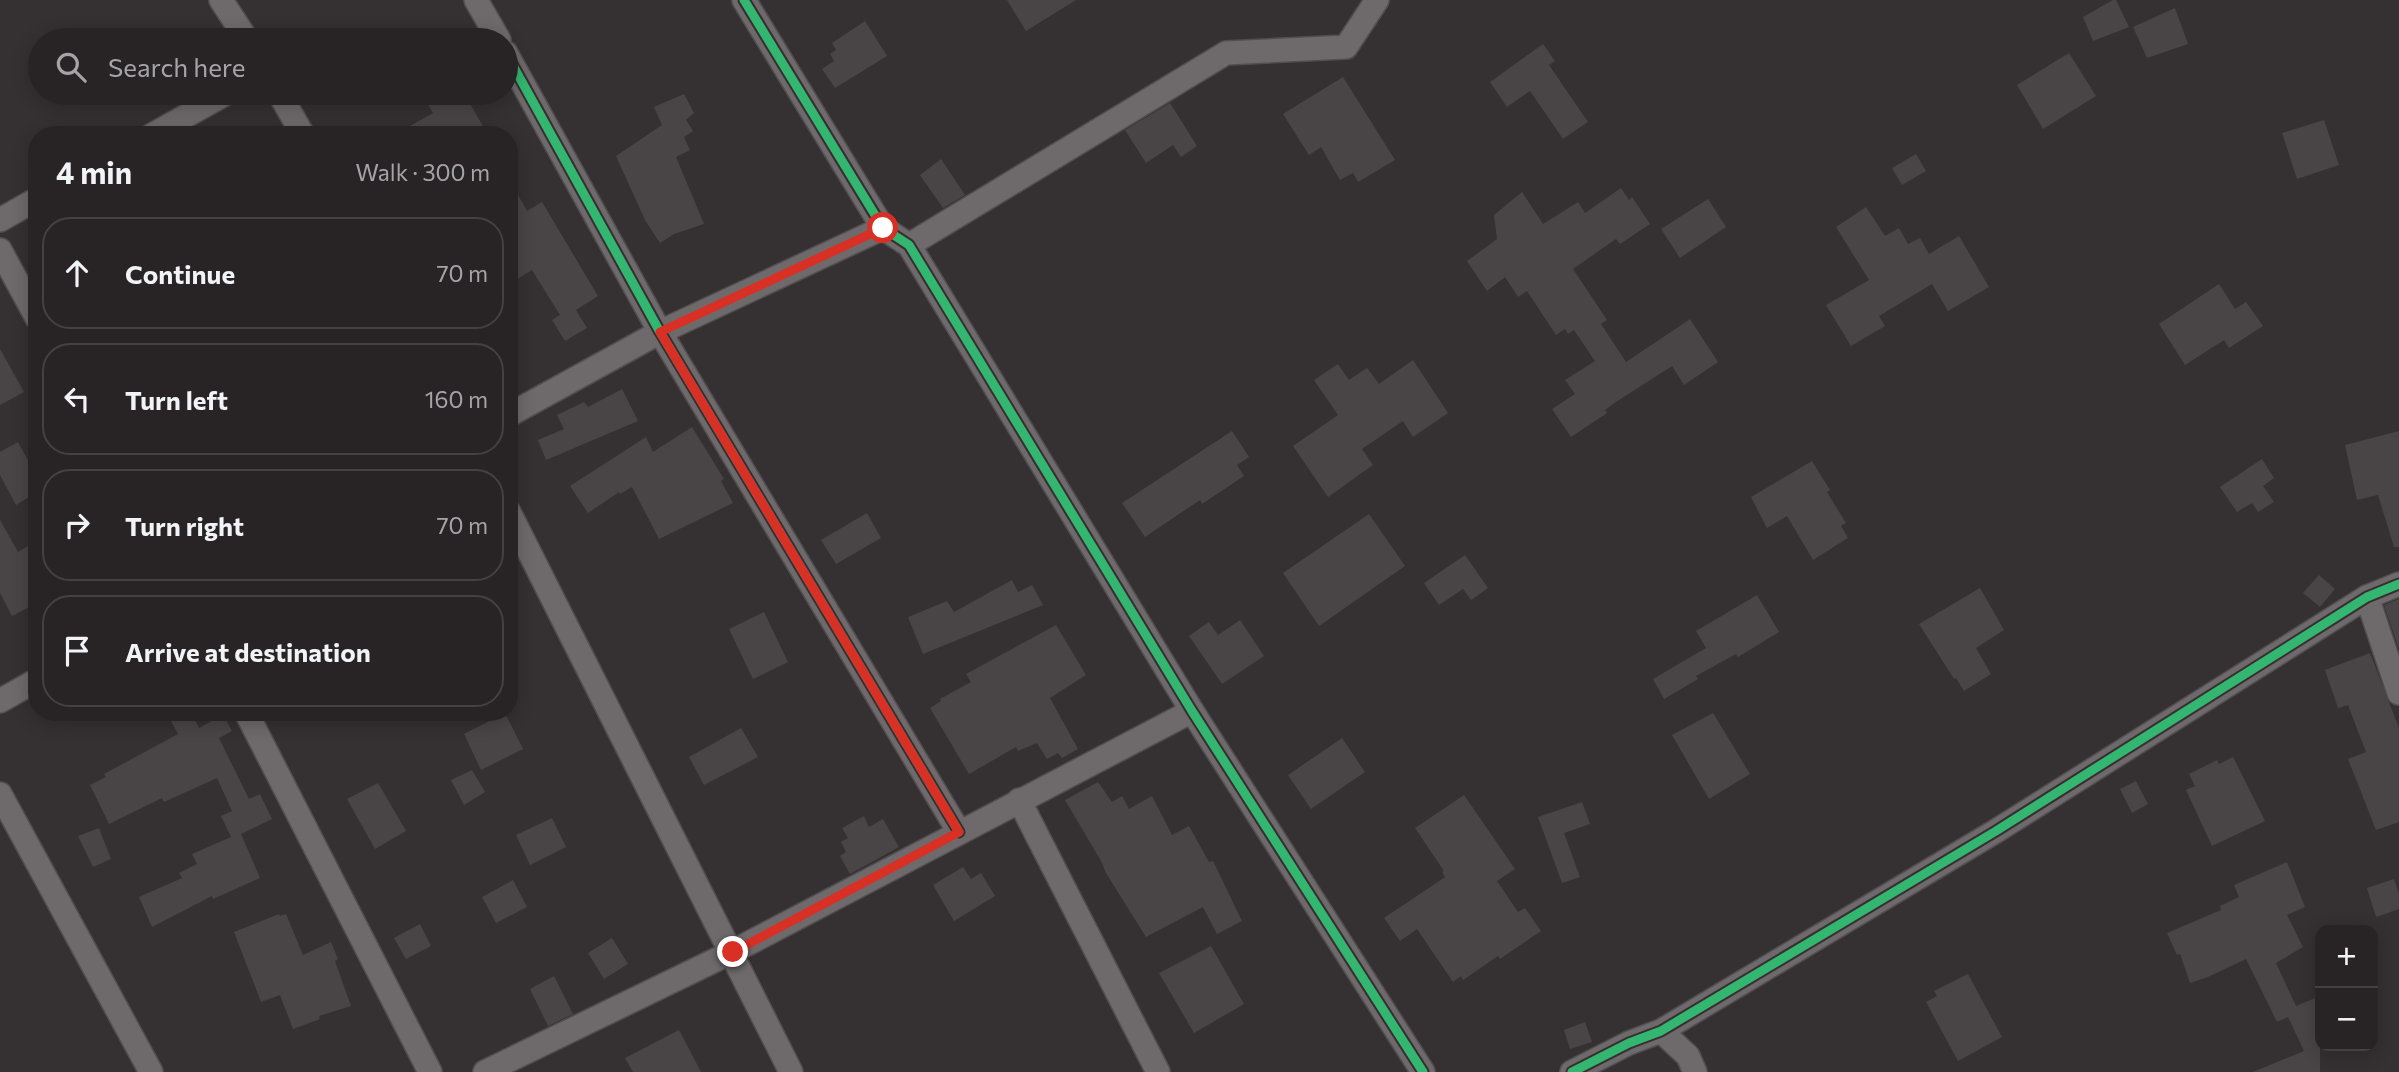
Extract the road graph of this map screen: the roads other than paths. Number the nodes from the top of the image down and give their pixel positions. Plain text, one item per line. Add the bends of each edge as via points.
1 (221, 0) edge
2 (476, 0) edge
3 (744, 0) edge
4 (1377, 0) edge
5 (239, 28) edge
6 (492, 28) edge
7 (518, 75) edge
8 (206, 105) edge
9 (286, 105) edge
10 (168, 126) edge
11 (298, 126) edge
12 (28, 205) edge
13 (0, 220) edge
14 (883, 228) junction
15 (909, 245) junction
16 (0, 250) edge
17 (28, 301) edge
18 (660, 332) junction
19 (518, 410) edge
20 (518, 530) edge
21 (2399, 584) edge
22 (2367, 597) junction
23 (28, 685) edge
24 (2399, 693) edge
25 (0, 701) edge
26 (1192, 711) junction
27 (251, 721) edge
28 (0, 794) edge
29 (1019, 800) junction
30 (959, 832) junction
31 (733, 952) junction
32 (1661, 1031) junction
33 (151, 1072) edge
34 (430, 1072) edge
35 (485, 1072) edge
36 (791, 1072) edge
37 (1158, 1072) edge
38 (1423, 1072) edge
39 (1572, 1072) edge
40 (1695, 1072) edge

1 - 5 street
2 - 6 street
3 - 14 street
4 - 15 street via 1346,47 1226,53
7 - 18 street
8 - 10 street
9 - 11 street
12 - 13 street
14 - 15 street
14 - 18 street
15 - 26 street
16 - 17 street
18 - 19 street
18 - 30 street
20 - 31 street
21 - 22 street
22 - 24 street
22 - 32 street via 1996,831
23 - 25 street
26 - 29 street
26 - 38 street
27 - 34 street
28 - 33 street
29 - 30 street
29 - 37 street
30 - 31 street
31 - 35 street
31 - 36 street
32 - 39 street
32 - 40 street via 1688,1056

